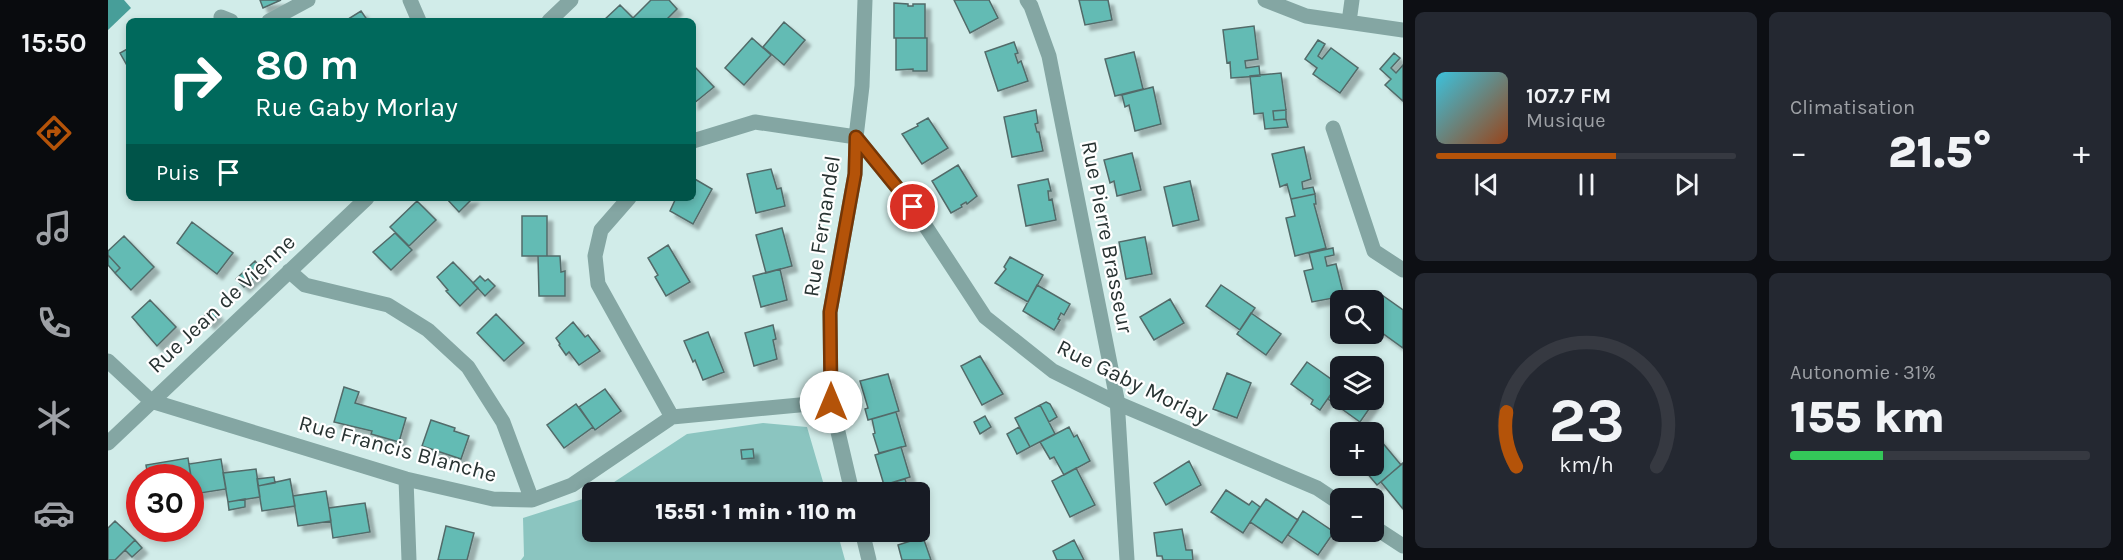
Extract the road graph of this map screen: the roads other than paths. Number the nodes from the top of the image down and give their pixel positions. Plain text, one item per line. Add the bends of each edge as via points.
1 (308, 0) edge
2 (410, 0) edge
3 (571, 0) edge
4 (865, 0) edge
5 (1027, 0) edge
6 (1265, 0) edge
7 (1352, 0) edge
8 (275, 18) edge
9 (418, 18) edge
10 (552, 18) edge
11 (1349, 22) junction
12 (1403, 30) edge
13 (1333, 128) dead end
14 (856, 137) junction
15 (696, 140) edge
16 (364, 201) edge
17 (626, 201) edge
18 (1403, 270) edge
19 (289, 271) junction
20 (108, 361) edge
21 (151, 401) junction
22 (831, 402) junction
23 (1117, 403) junction
24 (672, 417) junction
25 (108, 442) edge
26 (406, 479) junction
27 (850, 482) edge
28 (1330, 497) edge
29 (532, 500) junction
30 (1384, 533) edge
31 (865, 542) edge
32 (1403, 546) edge
33 (409, 560) edge
34 (869, 560) edge
35 (1127, 560) edge

1 - 8 street
2 - 9 street
3 - 10 street
4 - 14 street, Rue Fernandel
5 - 23 street, Rue Pierre Brasseur via 1049,56
6 - 11 street via 1306,16
7 - 11 street
11 - 12 street
13 - 18 street via 1374,251
14 - 15 street via 755,122
14 - 22 street, Rue Fernandel via 855,174 830,312
14 - 23 street, Rue Gaby Morlay via 913,207 985,317 1053,371
16 - 19 street, Rue Jean de Vienne
17 - 24 street via 601,230 595,256 598,284
19 - 21 street, Rue Jean de Vienne
19 - 29 street via 305,285 388,305 428,330 468,367 503,422
20 - 21 street
21 - 25 street, Rue Jean de Vienne
21 - 26 street, Rue Francis Blanche
22 - 24 street, Rue Francis Blanche
22 - 27 street, Rue Fernandel
23 - 28 street, Rue Gaby Morlay
23 - 35 street, Rue Pierre Brasseur
24 - 29 street, Rue Francis Blanche via 572,485
26 - 29 street, Rue Francis Blanche via 493,499
26 - 33 street
30 - 32 street
31 - 34 street

